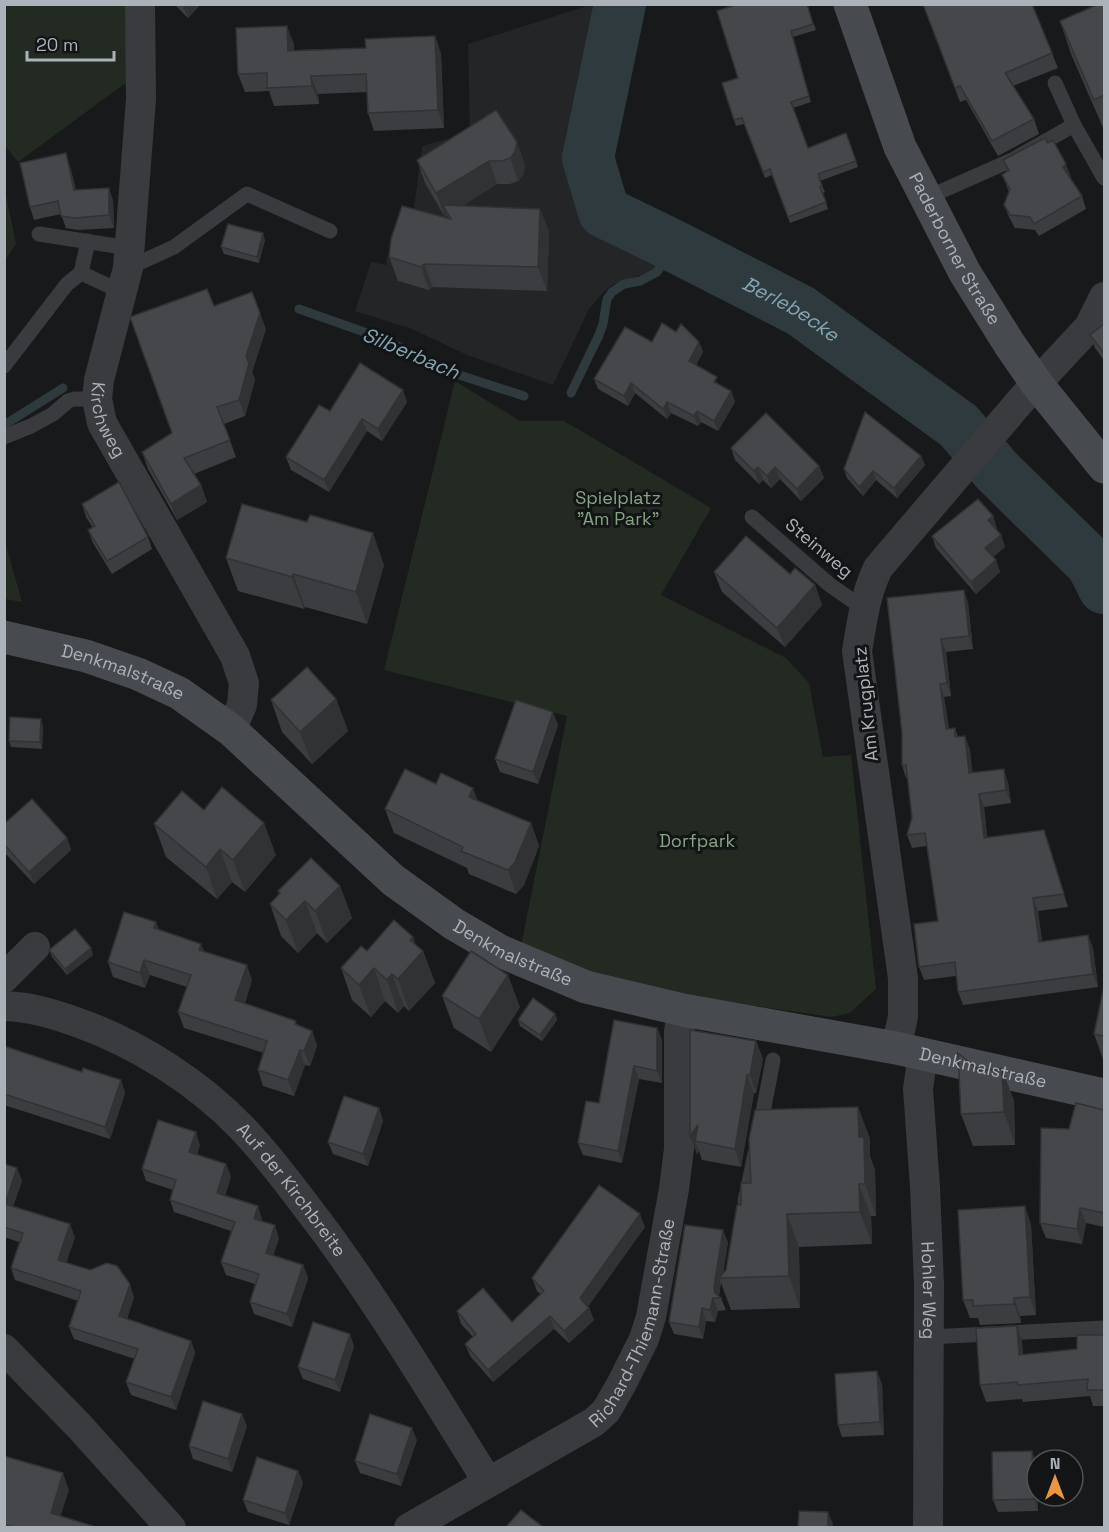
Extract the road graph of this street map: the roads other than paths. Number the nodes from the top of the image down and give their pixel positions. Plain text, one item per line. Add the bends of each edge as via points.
1 (140, 4) edge
2 (850, 4) edge
3 (1055, 83) dead end
4 (1074, 125) junction
5 (1104, 178) edge
6 (926, 198) junction
7 (330, 231) dead end
8 (39, 234) dead end
9 (88, 241) junction
10 (126, 269) junction
11 (81, 273) junction
12 (1104, 297) edge
13 (4, 366) edge
14 (1037, 384) junction
15 (99, 411) junction
16 (4, 437) edge
17 (1104, 467) edge
18 (752, 517) dead end
19 (863, 608) junction
20 (4, 637) edge
21 (231, 730) junction
22 (35, 947) dead end
23 (4, 978) edge
24 (4, 1006) edge
25 (683, 1010) junction
26 (910, 1051) junction
27 (773, 1060) dead end
28 (1104, 1095) edge
29 (742, 1215) edge
30 (1104, 1329) edge
31 (929, 1337) junction
32 (4, 1349) edge
33 (488, 1482) junction
34 (171, 1527) edge
35 (412, 1527) edge
36 (928, 1527) edge

1 - 10 street, Kirchweg via 141,99
2 - 6 main road, Paderborner Straße via 900,147
3 - 4 lane
4 - 5 lane
4 - 6 lane via 1014,159
6 - 14 main road, Paderborner Straße via 965,273
7 - 10 lane via 247,194 174,247
8 - 9 lane
9 - 10 lane
9 - 11 lane
10 - 11 lane
10 - 15 street, Kirchweg via 99,380
11 - 13 lane via 67,284
12 - 14 street, Am Krugplatz via 1089,327
14 - 17 main road, Paderborner Straße
14 - 19 street, Am Krugplatz via 878,568
15 - 16 lane via 74,399 32,426
15 - 21 street, Kirchweg via 235,656 244,683 242,705
18 - 19 lane, Steinweg via 830,585
19 - 26 street, Am Krugplatz via 857,651
20 - 21 main road, Denkmalstraße via 86,656 138,674 179,693
21 - 25 main road, Denkmalstraße via 393,880 454,924 500,951 585,987
22 - 23 street
24 - 33 street, Auf der Kirchbreite via 26,1006 52,1014 138,1049 186,1079 241,1127 370,1293
25 - 26 main road, Denkmalstraße
25 - 33 street, Richard-Thiemann-Straße via 679,1031 679,1149 644,1339 606,1411 594,1422
26 - 28 main road, Denkmalstraße
26 - 31 street, Hohler Weg via 918,1089 926,1187
27 - 29 lane
30 - 31 lane
31 - 36 street, Hohler Weg
32 - 34 street
33 - 35 street, Richard-Thiemann-Straße

